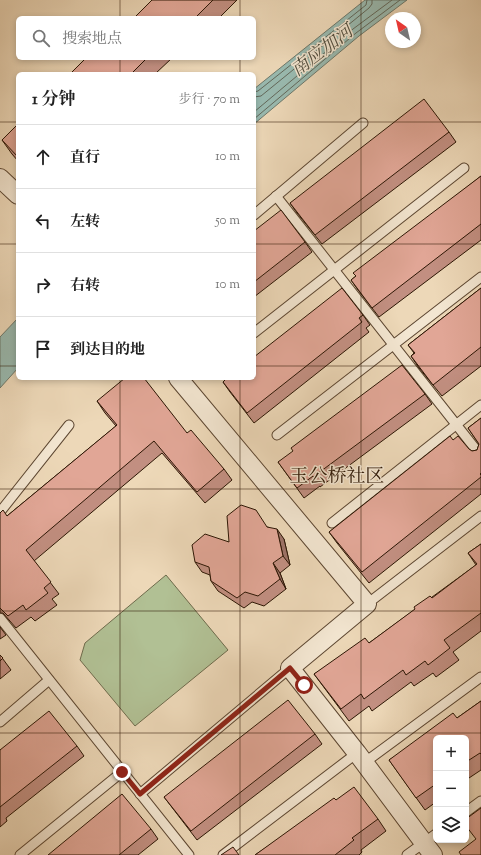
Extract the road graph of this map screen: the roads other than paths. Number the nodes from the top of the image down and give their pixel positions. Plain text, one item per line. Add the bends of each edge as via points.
1 (363, 123) dead end
2 (464, 168) dead end
3 (0, 178) edge
4 (16, 193) edge
5 (276, 196) junction
6 (256, 212) edge
7 (334, 270) junction
8 (481, 277) edge
9 (256, 331) edge
10 (394, 345) junction
11 (180, 380) edge
12 (481, 405) edge
13 (456, 424) junction
14 (69, 425) dead end
15 (277, 435) dead end
16 (481, 456) edge
17 (0, 512) edge
18 (481, 516) edge
19 (332, 523) dead end
20 (367, 604) junction
21 (0, 618) edge
22 (290, 668) junction
23 (481, 678) edge
24 (49, 680) junction
25 (0, 722) edge
26 (361, 758) junction
27 (122, 772) junction
28 (140, 794) junction
29 (481, 801) edge
30 (469, 810) edge
31 (431, 844) edge
32 (20, 855) edge
33 (189, 855) edge
34 (223, 855) edge
35 (407, 855) edge

1 - 5 lane
2 - 7 lane
3 - 4 street
5 - 6 lane
5 - 7 lane
7 - 9 lane
7 - 10 lane
8 - 10 lane
10 - 13 lane
10 - 15 lane
11 - 20 street
12 - 13 lane
13 - 16 lane
13 - 19 lane
14 - 17 lane
18 - 20 lane
20 - 22 street
21 - 24 lane
22 - 26 street
22 - 28 lane
23 - 26 lane
24 - 25 lane
24 - 27 lane
26 - 31 street
26 - 34 lane
27 - 28 lane
27 - 32 lane
28 - 33 lane
29 - 30 lane
31 - 35 lane

